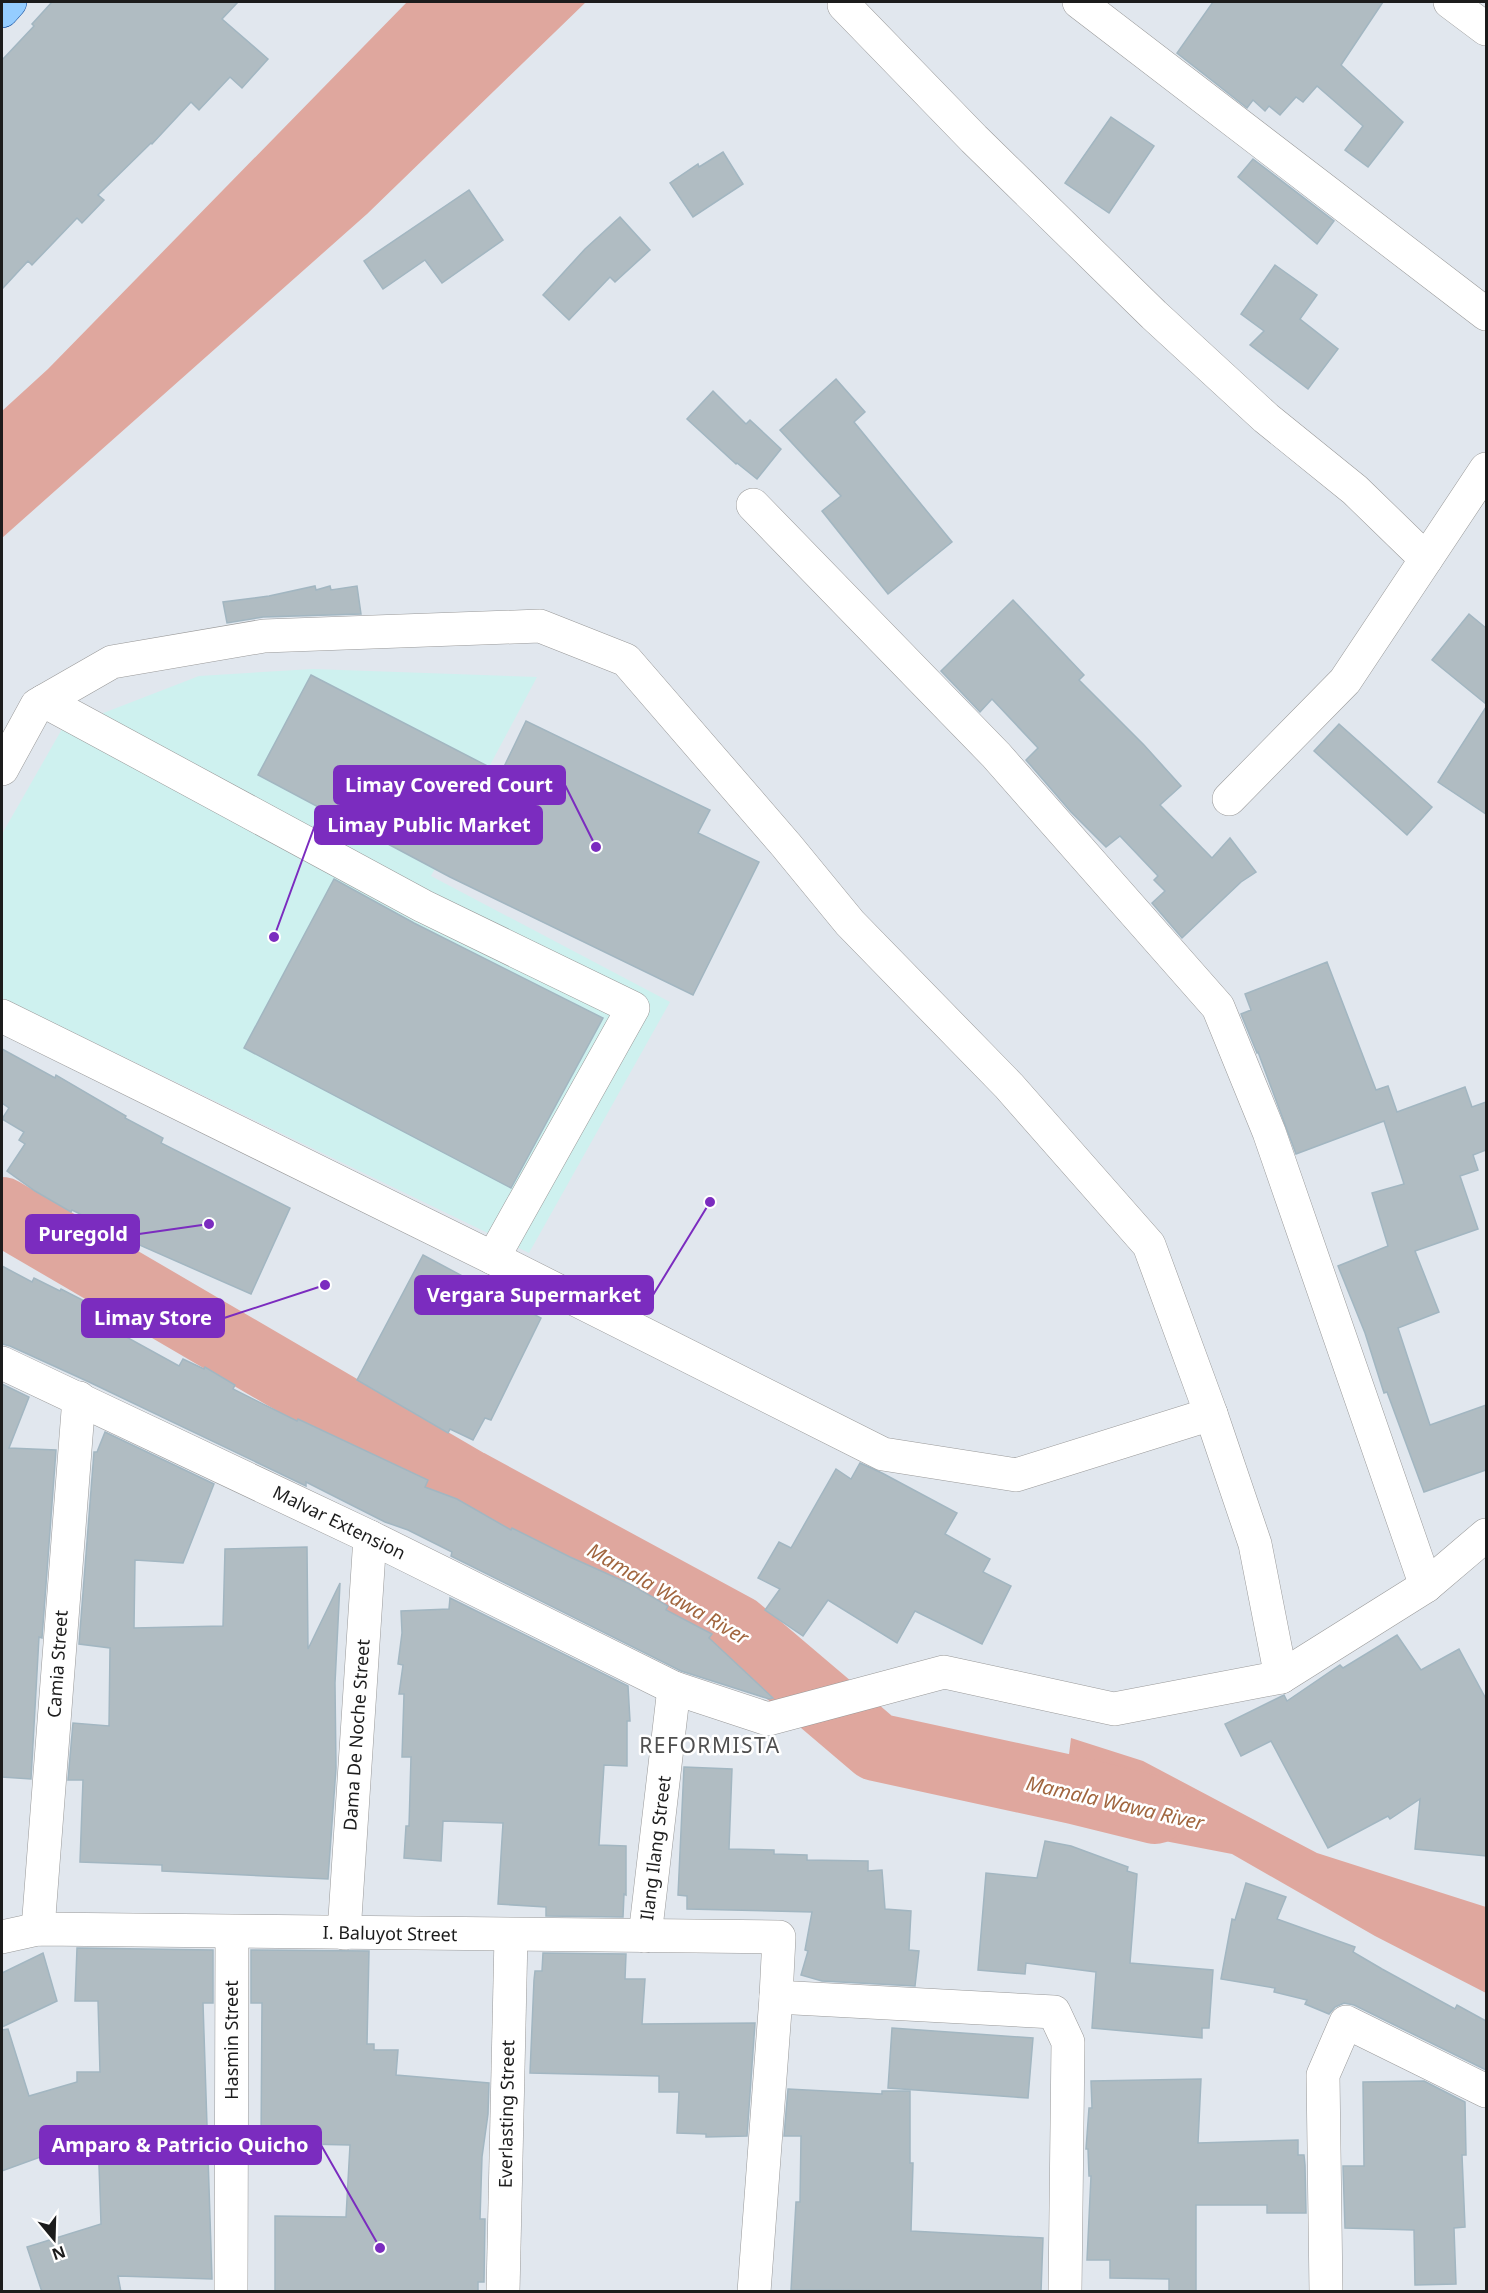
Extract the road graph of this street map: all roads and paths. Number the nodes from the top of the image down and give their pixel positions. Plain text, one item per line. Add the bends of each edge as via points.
1 (10, 2) edge
2 (1079, 2) edge
3 (1450, 2) edge
4 (844, 5) dead end
5 (2, 11) edge
6 (1486, 29) edge
7 (1486, 314) edge
8 (1486, 469) edge
9 (753, 505) dead end
10 (1426, 558) junction
11 (44, 701) junction
12 (2, 769) edge
13 (1229, 800) dead end
14 (2, 1017) edge
15 (493, 1258) junction
16 (2, 1363) edge
17 (79, 1398) junction
18 (1211, 1414) junction
19 (1486, 1535) edge
20 (370, 1537) junction
21 (1426, 1586) junction
22 (1281, 1677) junction
23 (674, 1688) junction
24 (38, 1929) junction
25 (232, 1932) junction
26 (344, 1933) junction
27 (511, 1936) junction
28 (645, 1936) junction
29 (2, 1937) edge
30 (776, 1996) junction
31 (1486, 2091) edge
32 (231, 2292) edge
33 (503, 2292) edge
34 (754, 2292) edge
35 (1065, 2292) edge
36 (1326, 2292) edge

1 - 5 main road
2 - 7 street
3 - 6 street
4 - 10 street via 1154,315 1266,418 1355,490
8 - 10 street
9 - 21 street via 996,755 1218,1007 1273,1143
10 - 13 street via 1345,681
11 - 12 street via 37,705
11 - 15 street via 423,906 633,1008
11 - 18 street via 112,662 264,636 540,626 626,660 850,923 1009,1086 1149,1245
14 - 15 street
15 - 18 street via 883,1454 1016,1475
16 - 17 street, Malvar Extension
17 - 20 street, Malvar Extension
17 - 24 street, Camia Street
18 - 22 street via 1255,1544
19 - 21 street
20 - 23 street, Malvar Extension
20 - 26 street, Dama De Noche Street
21 - 22 street
22 - 23 street, Malvar Extension via 1114,1709 944,1672 768,1719
23 - 28 street, Ilang Ilang Street
24 - 25 street, I. Baluyot Street
24 - 29 street, I. Baluyot Street
25 - 26 street, I. Baluyot Street
25 - 32 street, Hasmin Street
26 - 27 street, I. Baluyot Street
27 - 28 street, I. Baluyot Street
27 - 33 street, Everlasting Street
28 - 30 street, I. Baluyot Street via 779,1937
30 - 34 street
30 - 35 street via 1054,2012 1068,2042
31 - 36 street via 1346,2022 1323,2075

